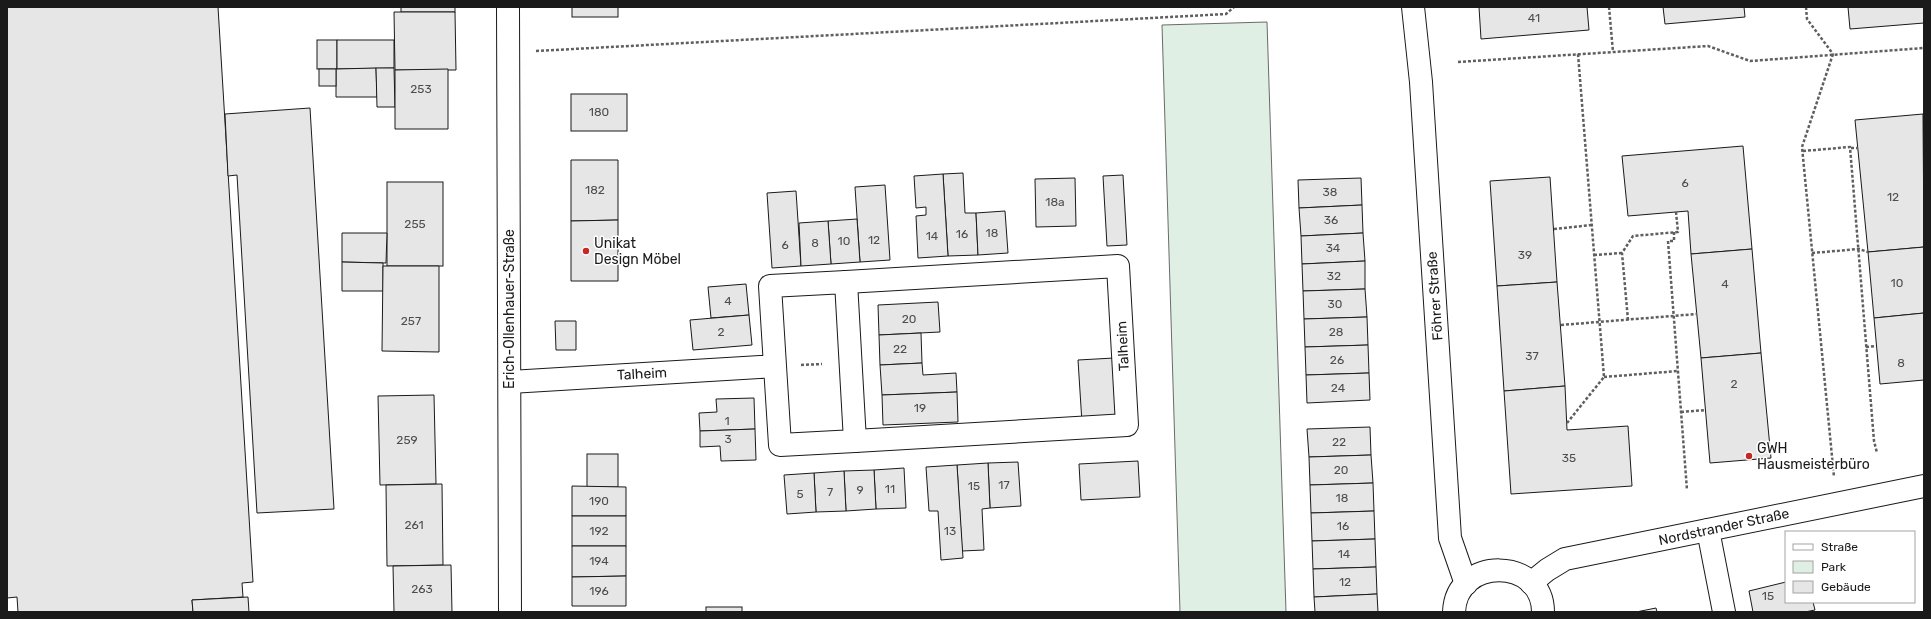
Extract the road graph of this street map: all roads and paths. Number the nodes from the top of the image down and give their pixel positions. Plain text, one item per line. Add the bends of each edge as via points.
1 (508, 7) edge
2 (1234, 7) edge
3 (1413, 7) edge
4 (1609, 7) edge
5 (1806, 7) edge
6 (1924, 48) edge
7 (1613, 52) junction
8 (507, 53) junction
9 (1578, 54) junction
10 (1833, 54) junction
11 (1458, 62) dead end
12 (1851, 148) junction
13 (1858, 148) dead end
14 (1802, 151) junction
15 (1676, 212) dead end
16 (1592, 225) junction
17 (1554, 229) dead end
18 (1674, 232) junction
19 (1858, 249) junction
20 (1868, 252) dead end
21 (1622, 253) junction
22 (1812, 253) junction
23 (1594, 255) junction
24 (846, 282) junction
25 (1697, 314) dead end
26 (1674, 316) junction
27 (1628, 320) junction
28 (1600, 323) junction
29 (1561, 325) dead end
30 (1876, 346) dead end
31 (1866, 347) junction
32 (851, 362) junction
33 (775, 366) junction
34 (1678, 371) junction
35 (1604, 377) junction
36 (510, 382) junction
37 (1706, 410) dead end
38 (1681, 412) junction
39 (1567, 423) dead end
40 (855, 441) junction
41 (1876, 453) dead end
42 (1924, 486) edge
43 (1687, 490) dead end
44 (1837, 503) junction
45 (1708, 530) junction
46 (1466, 584) junction
47 (1531, 584) junction
48 (510, 612) edge
49 (1454, 612) edge
50 (1543, 612) edge
51 (1724, 612) edge

1 - 8 street, Erich-Ollenhauer-Straße
2 - 8 path via 1226,14
3 - 46 street, Föhrer Straße via 1421,82 1450,538
4 - 7 path
5 - 10 path via 1807,19
6 - 10 path
7 - 9 path
7 - 10 path via 1708,46 1750,61
8 - 36 street, Erich-Ollenhauer-Straße
9 - 11 path
9 - 16 path
10 - 14 path
12 - 13 path
12 - 14 path via 1850,146
12 - 19 path
14 - 22 path
15 - 18 path via 1678,232
16 - 17 path
16 - 23 path
18 - 21 path via 1633,236
18 - 26 path via 1674,241 1668,241
19 - 20 path
19 - 22 path
19 - 31 path
21 - 23 path
21 - 27 path
22 - 44 path
23 - 28 path
24 - 32 street
24 - 33 street, Talheim via 770,286
24 - 40 street, Talheim via 1118,266 1119,282 1127,425
25 - 26 path
26 - 27 path
26 - 34 path
27 - 28 path
28 - 29 path
28 - 35 path
30 - 31 path
31 - 41 path
32 - 33 path
32 - 40 street
33 - 36 street, Talheim
33 - 40 street, Talheim via 780,445
34 - 35 path
34 - 38 path
35 - 39 path
36 - 48 street, Erich-Ollenhauer-Straße
37 - 38 path
38 - 43 path
42 - 44 street, Nordstrander Straße
44 - 45 street, Nordstrander Straße
45 - 47 street, Nordstrander Straße via 1565,559
45 - 51 street
46 - 47 street via 1491,570 1506,570 1520,575
46 - 49 street via 1459,594
47 - 50 street via 1540,596

